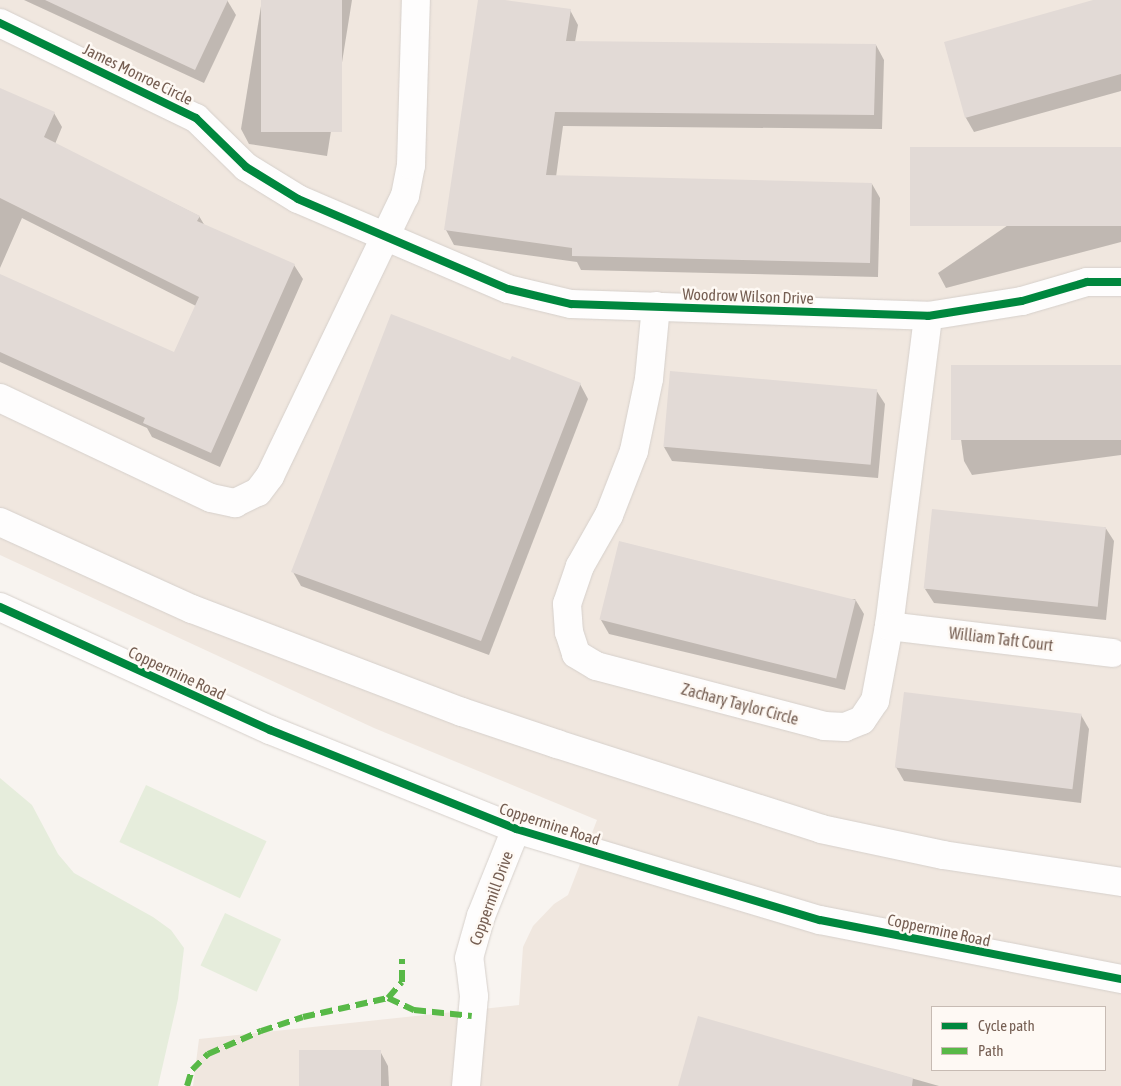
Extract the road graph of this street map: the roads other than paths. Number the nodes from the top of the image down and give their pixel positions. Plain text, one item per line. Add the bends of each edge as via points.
1 (416, 0) edge
2 (0, 23) edge
3 (383, 237) junction
4 (1121, 282) edge
5 (656, 306) junction
6 (928, 316) junction
7 (0, 398) edge
8 (0, 522) edge
9 (0, 607) edge
10 (889, 626) junction
11 (1112, 653) dead end
12 (516, 829) junction
13 (1121, 882) edge
14 (1121, 979) edge
15 (466, 1086) edge

1 - 3 street via 411,165 405,196
2 - 3 street, James Monroe Circle via 196,118 246,166 298,199
3 - 5 street, Woodrow Wilson Drive via 508,290 571,304
3 - 7 street via 270,476 258,492 235,503 211,498
4 - 6 street, Woodrow Wilson Drive via 1087,282 1022,301
5 - 6 street, Woodrow Wilson Drive
5 - 10 street, Zachary Taylor Circle via 650,379 634,451 609,516 580,566 567,604 569,632 576,654 596,666 824,726 844,727 862,720 875,700
6 - 10 street, Zachary Taylor Circle
8 - 13 street via 192,609 462,712 821,829 943,855
9 - 12 street, Coppermine Road via 270,730
10 - 11 street, William Taft Court
12 - 14 street, Coppermine Road via 820,920
12 - 15 street, Coppermill Drive via 481,916 469,958 474,996

